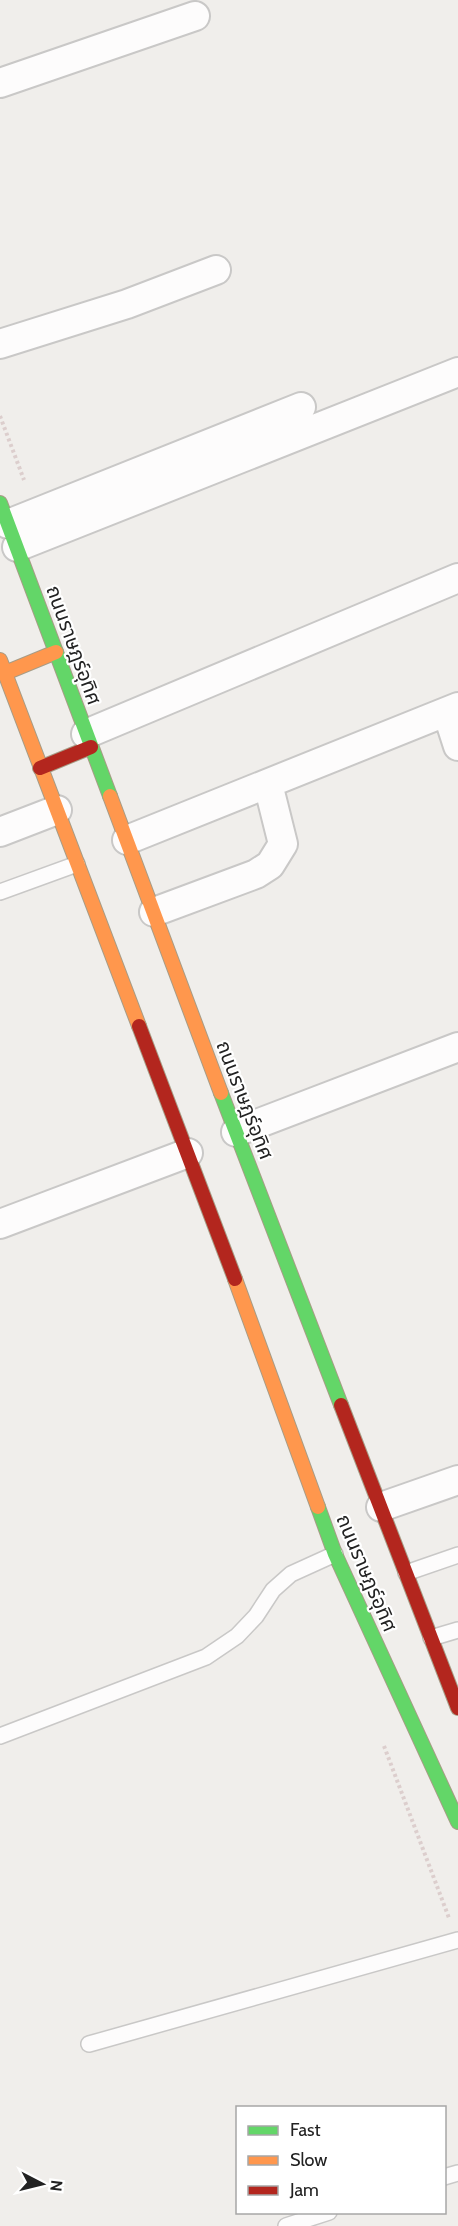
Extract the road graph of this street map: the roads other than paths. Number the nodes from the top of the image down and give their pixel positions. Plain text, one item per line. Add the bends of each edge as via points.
1 (195, 16) dead end
2 (0, 83) edge
3 (216, 270) dead end
4 (0, 344) edge
5 (458, 372) edge
6 (301, 407) dead end
7 (8, 525) edge
8 (458, 578) edge
9 (56, 652) junction
10 (2, 667) edge
11 (453, 710) edge
12 (89, 741) junction
13 (458, 746) edge
14 (40, 768) junction
15 (268, 784) junction
16 (57, 810) junction
17 (0, 832) edge
18 (127, 840) junction
19 (77, 864) junction
20 (0, 892) edge
21 (154, 912) junction
22 (458, 1047) edge
23 (236, 1132) junction
24 (188, 1153) junction
25 (0, 1224) edge
26 (458, 1480) edge
27 (381, 1507) junction
28 (335, 1554) junction
29 (458, 1555) edge
30 (406, 1573) junction
31 (458, 1630) edge
32 (431, 1638) junction
33 (458, 1708) edge
34 (0, 1736) edge
35 (458, 1822) edge
36 (458, 1940) edge
37 (89, 2044) dead end
38 (323, 2214) edge
39 (286, 2226) edge

1 - 2 street
3 - 4 street via 127,304
5 - 7 street
6 - 7 street
7 - 9 main road, ถนนราษฎร์อุทิศ
8 - 12 street
9 - 10 main road
9 - 12 main road, ถนนราษฎร์อุทิศ
10 - 14 main road, ถนนราษฎร์อุทิศ
11 - 13 street
11 - 15 street
12 - 14 main road
12 - 18 main road, ถนนราษฎร์อุทิศ
14 - 16 main road, ถนนราษฎร์อุทิศ
15 - 18 street
15 - 21 street via 283,844 270,865 256,874
16 - 17 street
16 - 19 main road, ถนนราษฎร์อุทิศ
18 - 21 main road, ถนนราษฎร์อุทิศ
19 - 20 lane
19 - 24 main road, ถนนราษฎร์อุทิศ
21 - 23 main road, ถนนราษฎร์อุทิศ
22 - 23 street
23 - 27 main road, ถนนราษฎร์อุทิศ
24 - 25 street
24 - 28 main road, ถนนราษฎร์อุทิศ
26 - 27 street
27 - 30 main road, ถนนราษฎร์อุทิศ
28 - 34 lane via 291,1575 273,1590 237,1636 206,1657
28 - 35 main road, ถนนราษฎร์อุทิศ
29 - 30 lane
30 - 32 main road, ถนนราษฎร์อุทิศ
31 - 32 lane
32 - 33 main road, ถนนราษฎร์อุทิศ
36 - 37 lane
38 - 39 lane

